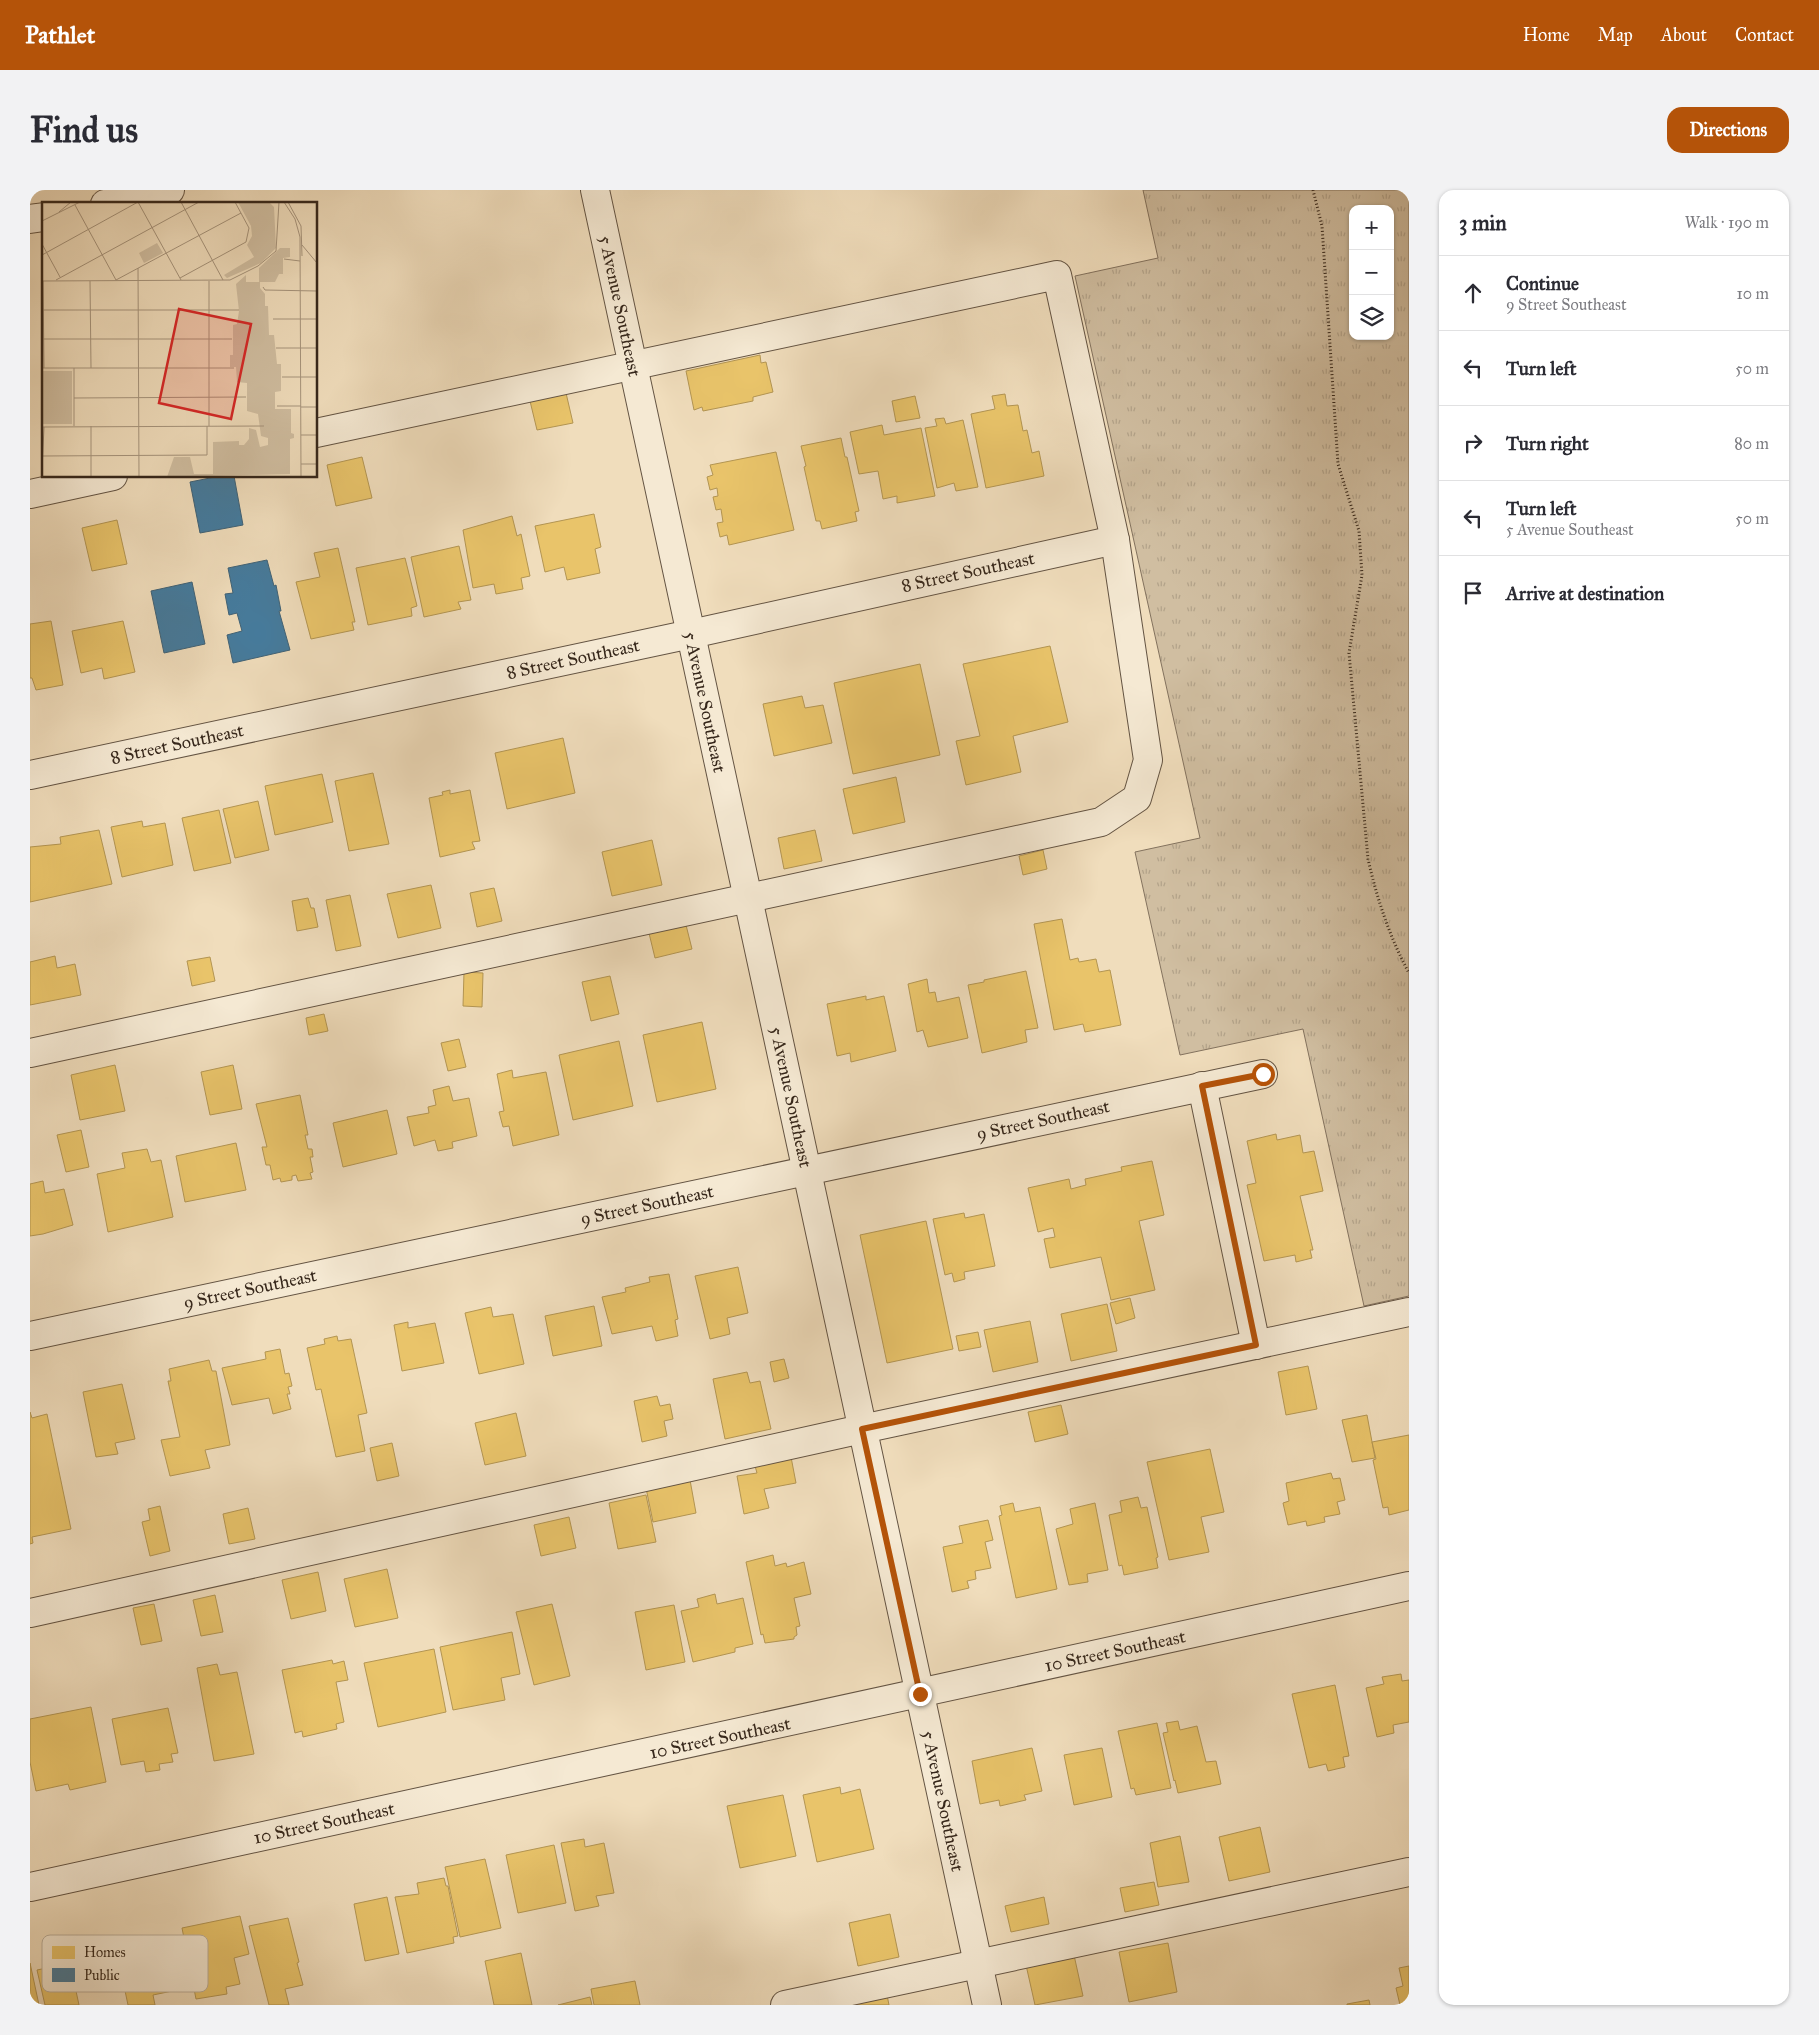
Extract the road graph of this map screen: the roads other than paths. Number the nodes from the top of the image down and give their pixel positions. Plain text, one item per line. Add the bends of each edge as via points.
1 (170, 190) edge
2 (595, 190) edge
3 (114, 202) edge
4 (632, 365) junction
5 (318, 433) edge
6 (104, 478) edge
7 (30, 494) edge
8 (1115, 540) junction
9 (690, 634) junction
10 (30, 775) edge
11 (748, 899) junction
12 (30, 1053) edge
13 (1263, 1074) dead end
14 (1202, 1086) junction
15 (806, 1171) junction
16 (1409, 1312) edge
17 (30, 1336) edge
18 (1256, 1345) junction
19 (862, 1429) junction
20 (1409, 1586) edge
21 (30, 1613) edge
22 (920, 1694) junction
23 (1409, 1872) edge
24 (30, 1887) edge
25 (978, 1964) junction
26 (785, 2005) edge
27 (987, 2005) edge

1 - 3 street
2 - 4 street, 5 Avenue Southeast
4 - 5 street
4 - 8 street via 1058,275
4 - 9 street, 5 Avenue Southeast
6 - 7 street
8 - 9 street, 8 Street Southeast
8 - 11 street via 1148,760 1137,798 1101,822
9 - 10 street, 8 Street Southeast
9 - 11 street, 5 Avenue Southeast
11 - 12 street
11 - 15 street, 5 Avenue Southeast
13 - 14 street, 9 Street Southeast
14 - 15 street, 9 Street Southeast
14 - 18 street
15 - 17 street, 9 Street Southeast
15 - 19 street, 5 Avenue Southeast
16 - 18 street
18 - 19 street
19 - 21 street
19 - 22 street, 5 Avenue Southeast
20 - 22 street, 10 Street Southeast
22 - 24 street, 10 Street Southeast
22 - 25 street, 5 Avenue Southeast
23 - 25 street
25 - 26 street
25 - 27 street, 5 Avenue Southeast

